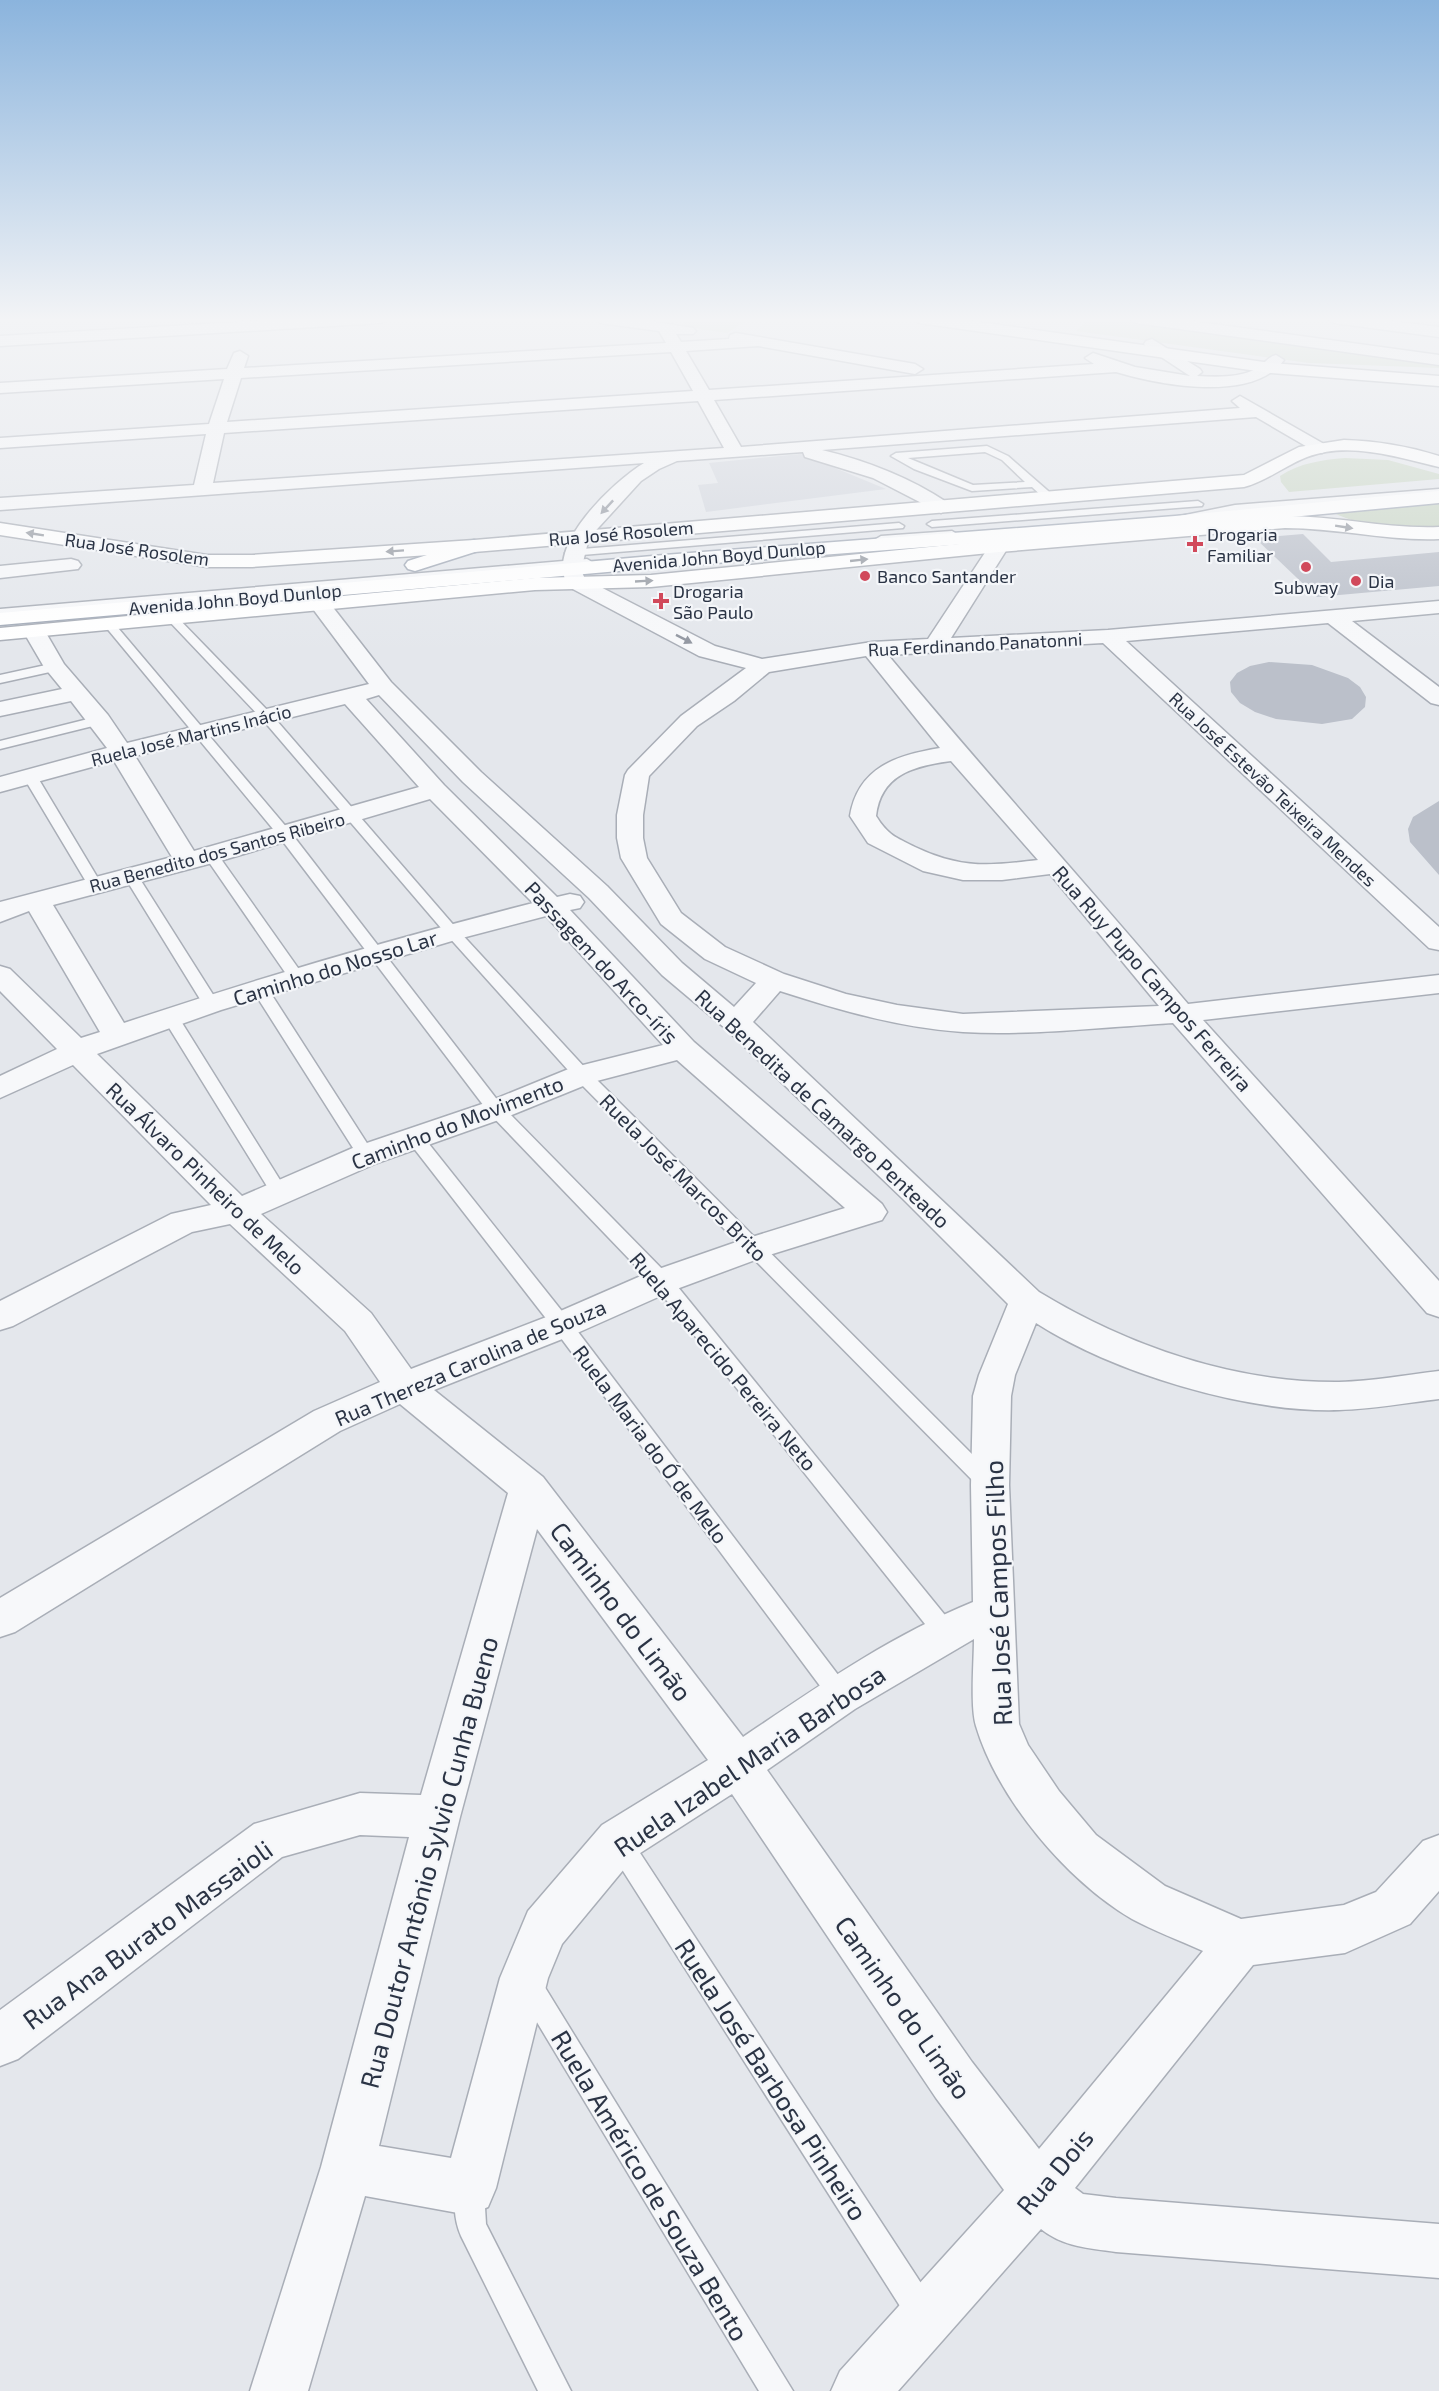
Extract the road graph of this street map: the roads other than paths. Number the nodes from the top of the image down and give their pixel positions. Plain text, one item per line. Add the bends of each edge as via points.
1 (192, 430) edge
2 (216, 430) edge
3 (723, 430) edge
4 (1069, 430) edge
5 (1289, 430) edge
6 (0, 442) edge
7 (1322, 448) junction
8 (839, 451) junction
9 (735, 452) junction
10 (677, 457) junction
11 (1439, 462) edge
12 (582, 463) junction
13 (634, 477) junction
14 (1439, 483) edge
15 (1035, 484) junction
16 (202, 490) junction
17 (1439, 492) edge
18 (1439, 497) edge
19 (1051, 499) junction
20 (941, 507) junction
21 (0, 516) edge
22 (1439, 533) edge
23 (474, 546) junction
24 (999, 546) junction
25 (575, 559) junction
26 (415, 565) junction
27 (71, 566) dead end
28 (0, 572) edge
29 (0, 603) edge
30 (321, 605) junction
31 (1439, 607) edge
32 (0, 612) edge
33 (1333, 617) junction
34 (172, 618) junction
35 (0, 619) edge
36 (109, 624) junction
37 (33, 630) junction
38 (0, 634) edge
39 (1108, 636) junction
40 (936, 644) junction
41 (872, 649) junction
42 (762, 666) junction
43 (55, 667) junction
44 (0, 679) edge
45 (383, 687) junction
46 (75, 693) junction
47 (350, 695) junction
48 (1439, 698) edge
49 (0, 709) edge
50 (267, 717) junction
51 (100, 720) junction
52 (201, 733) junction
53 (0, 745) edge
54 (121, 752) junction
55 (957, 753) junction
56 (31, 778) junction
57 (0, 785) edge
58 (435, 790) junction
59 (353, 814) junction
60 (284, 832) junction
61 (199, 858) junction
62 (1057, 865) junction
63 (131, 876) junction
64 (95, 885) junction
65 (598, 892) junction
66 (37, 901) junction
67 (3, 905) edge
68 (553, 908) junction
69 (452, 932) junction
70 (1439, 942) edge
71 (375, 954) junction
72 (672, 969) junction
73 (0, 975) edge
74 (297, 978) junction
75 (774, 980) junction
76 (1439, 984) edge
77 (260, 989) junction
78 (211, 1004) junction
79 (1181, 1014) junction
80 (171, 1018) junction
81 (736, 1023) junction
82 (117, 1036) junction
83 (674, 1039) junction
84 (76, 1053) junction
85 (582, 1075) junction
86 (0, 1088) edge
87 (496, 1110) junction
88 (415, 1138) junction
89 (366, 1155) junction
90 (279, 1192) junction
91 (237, 1211) junction
92 (870, 1212) joint
93 (754, 1248) junction
94 (662, 1281) junction
95 (1027, 1301) junction
96 (1439, 1304) edge
97 (0, 1317) edge
98 (562, 1324) junction
99 (1439, 1385) edge
100 (404, 1387) junction
101 (990, 1485) junction
102 (530, 1488) junction
103 (993, 1612) junction
104 (0, 1619) edge
105 (945, 1632) junction
106 (840, 1695) junction
107 (738, 1765) junction
108 (437, 1817) junction
109 (618, 1841) junction
110 (1439, 1857) edge
111 (1240, 1943) junction
112 (524, 1978) junction
113 (0, 2041) edge
114 (347, 2167) junction
115 (469, 2188) junction
116 (1038, 2192) junction
117 (1439, 2251) edge
118 (926, 2318) junction
119 (279, 2391) edge
120 (555, 2391) edge
121 (777, 2391) edge
122 (860, 2391) edge

1 - 6 street
2 - 16 street
3 - 9 street
4 - 8 street
5 - 7 street
7 - 11 street via 1383,449
7 - 19 street, Rua José Rosolem via 1288,458 1260,477 1244,481
8 - 9 street
8 - 20 street via 920,492
9 - 10 street
10 - 12 street via 643,456
10 - 13 street
12 - 13 street via 624,469
12 - 16 street
13 -> 25 street
14 - 25 street, Avenida John Boyd Dunlop
15 - 15 lane via 987,448 896,456 972,488
15 - 19 lane
16 - 21 street via 43,501 19,505
17 - 25 lane via 1235,508 1175,518
18 - 25 street, Avenida John Boyd Dunlop via 1175,522 827,547
19 - 20 street, Rua José Rosolem
20 - 25 street, Rua José Rosolem
23 -> 21 street, Rua José Rosolem via 207,561
24 -> 22 street via 1285,522 1395,534
23 - 25 street, Rua José Rosolem
23 - 26 street
25 -> 24 street via 651,581
24 - 40 street
25 - 26 street, Avenida John Boyd Dunlop
25 - 29 lane
25 - 30 street via 535,584
25 - 32 lane
25 - 35 street, Avenida John Boyd Dunlop
25 -> 42 street via 707,651
26 - 29 street, Avenida John Boyd Dunlop
27 - 28 street
30 - 34 street
30 - 45 street, Rua Benedita de Camargo Penteado
31 - 33 street, Rua Ferdinando Panatonni
33 - 39 street, Rua Ferdinando Panatonni
33 - 48 street
34 - 36 street
34 - 50 lane, Ruela José Marcos Brito
36 - 37 street
36 - 52 lane, Ruela Aparecido Pereira Neto
37 - 38 street
37 - 43 street
39 - 40 street, Rua Ferdinando Panatonni
39 - 70 street, Rua José Estevão Teixeira Mendes
40 - 41 street, Rua Ferdinando Panatonni
41 - 42 street, Rua Ferdinando Panatonni
41 - 55 street, Rua Ruy Pupo Campos Ferreira
42 - 75 street via 689,721 637,775 630,838 634,858 671,918 715,953
43 - 44 lane
43 - 46 street
45 - 47 street, Ruela José Martins Inácio
45 - 65 street, Rua Benedita de Camargo Penteado via 472,777
46 - 49 street
46 - 51 street
47 - 50 street, Ruela José Martins Inácio
47 - 58 street, Passagem do Arco-íris
50 - 52 street, Ruela José Martins Inácio
50 - 59 lane, Ruela José Marcos Brito
51 - 53 lane
51 - 54 street
52 - 54 street, Ruela José Martins Inácio
52 - 60 lane, Ruela Aparecido Pereira Neto
54 - 56 street, Ruela José Martins Inácio
54 - 61 street
55 - 62 street, Rua Ruy Pupo Campos Ferreira
55 - 62 street via 919,758 879,781 868,794 863,816 877,838 932,866 963,872
56 - 57 street, Ruela José Martins Inácio
56 - 64 lane
58 - 59 street, Rua Benedito dos Santos Ribeiro
58 - 68 street, Passagem do Arco-íris
59 - 60 street, Rua Benedito dos Santos Ribeiro
59 - 69 lane, Ruela José Marcos Brito
60 - 61 street, Rua Benedito dos Santos Ribeiro
60 - 71 lane, Ruela Aparecido Pereira Neto
61 - 63 street, Rua Benedito dos Santos Ribeiro
61 - 74 lane
62 - 79 street, Rua Ruy Pupo Campos Ferreira
63 - 64 street, Rua Benedito dos Santos Ribeiro
63 - 78 lane
64 - 66 street, Rua Benedito dos Santos Ribeiro
65 - 68 street, Caminho do Nosso Lar
65 - 72 street, Rua Benedita de Camargo Penteado
66 - 67 street, Rua Benedito dos Santos Ribeiro
66 - 82 street
68 - 69 street, Caminho do Nosso Lar
68 - 83 street, Passagem do Arco-íris
69 - 71 street, Caminho do Nosso Lar
69 - 85 lane, Ruela José Marcos Brito
71 - 74 street, Caminho do Nosso Lar
71 - 87 lane, Ruela Aparecido Pereira Neto
72 - 81 street, Rua Benedita de Camargo Penteado
72 - 83 street via 663,995
73 - 84 street, Rua Álvaro Pinheiro de Melo
74 - 77 street, Caminho do Nosso Lar
75 - 79 street via 839,1001 963,1023
75 - 81 street
76 - 79 street
77 - 78 street, Caminho do Nosso Lar
77 - 89 lane
78 - 80 street, Caminho do Nosso Lar
79 - 96 street, Rua Ruy Pupo Campos Ferreira
80 - 82 street, Caminho do Nosso Lar
80 - 90 lane
81 - 95 street, Rua Benedita de Camargo Penteado
82 - 84 street, Caminho do Nosso Lar
83 - 85 street, Caminho do Movimento
83 - 92 street, Passagem do Arco-íris
84 - 86 street, Caminho do Nosso Lar
84 - 91 street, Rua Álvaro Pinheiro de Melo
85 - 87 street, Caminho do Movimento
85 - 93 lane, Ruela José Marcos Brito
87 - 88 street, Caminho do Movimento
87 - 94 lane, Ruela Aparecido Pereira Neto
88 - 89 street, Caminho do Movimento
88 - 98 lane, Ruela Maria do Ó de Melo
89 - 90 street, Caminho do Movimento
90 - 91 street, Caminho do Movimento
91 - 97 street, Caminho do Movimento via 183,1222
91 - 100 street, Rua Álvaro Pinheiro de Melo via 358,1322
92 - 93 street, Rua Thereza Carolina de Souza
93 - 94 street, Rua Thereza Carolina de Souza
93 - 101 lane, Ruela José Marcos Brito
94 - 98 street, Rua Thereza Carolina de Souza
94 - 105 lane, Ruela Aparecido Pereira Neto
95 - 99 street, Rua Benedita de Camargo Penteado via 1059,1322 1120,1350 1171,1369 1267,1392 1339,1396
95 - 101 street, Rua José Campos Filho via 992,1396
98 - 100 street, Rua Thereza Carolina de Souza
98 - 106 lane, Ruela Maria do Ó de Melo
100 - 102 street
100 - 104 street, Rua Thereza Carolina de Souza via 327,1421
101 - 103 street, Rua José Campos Filho
102 - 107 street, Caminho do Limão
102 - 108 street, Rua Doutor Antônio Sylvio Cunha Bueno
103 - 105 street, Ruela Izabel Maria Barbosa
103 - 111 street, Rua José Campos Filho via 997,1724 1012,1759 1043,1806 1080,1851 1148,1902
105 - 106 street, Ruela Izabel Maria Barbosa
106 - 107 street, Ruela Izabel Maria Barbosa
107 - 109 street, Ruela Izabel Maria Barbosa
107 - 116 street, Caminho do Limão via 954,2080
108 - 113 street, Rua Ana Burato Massaioli via 360,1814 270,1839
108 - 114 street, Rua Doutor Antônio Sylvio Cunha Bueno
109 - 112 street, Ruela Izabel Maria Barbosa via 545,1928
109 - 118 lane, Ruela José Barbosa Pinheiro
110 - 111 street via 1393,1908 1345,1929
111 - 116 street, Rua Dois
112 - 115 street, Ruela Izabel Maria Barbosa
112 - 121 lane, Ruela Américo de Souza Bento
114 - 115 street
114 - 119 street, Rua Doutor Antônio Sylvio Cunha Bueno
115 - 120 lane, Ruela Izabel Maria Barbosa via 471,2226
116 - 117 street, Caminho do Limão via 1072,2219
116 - 118 street, Rua Dois
118 - 122 street, Rua Dois

